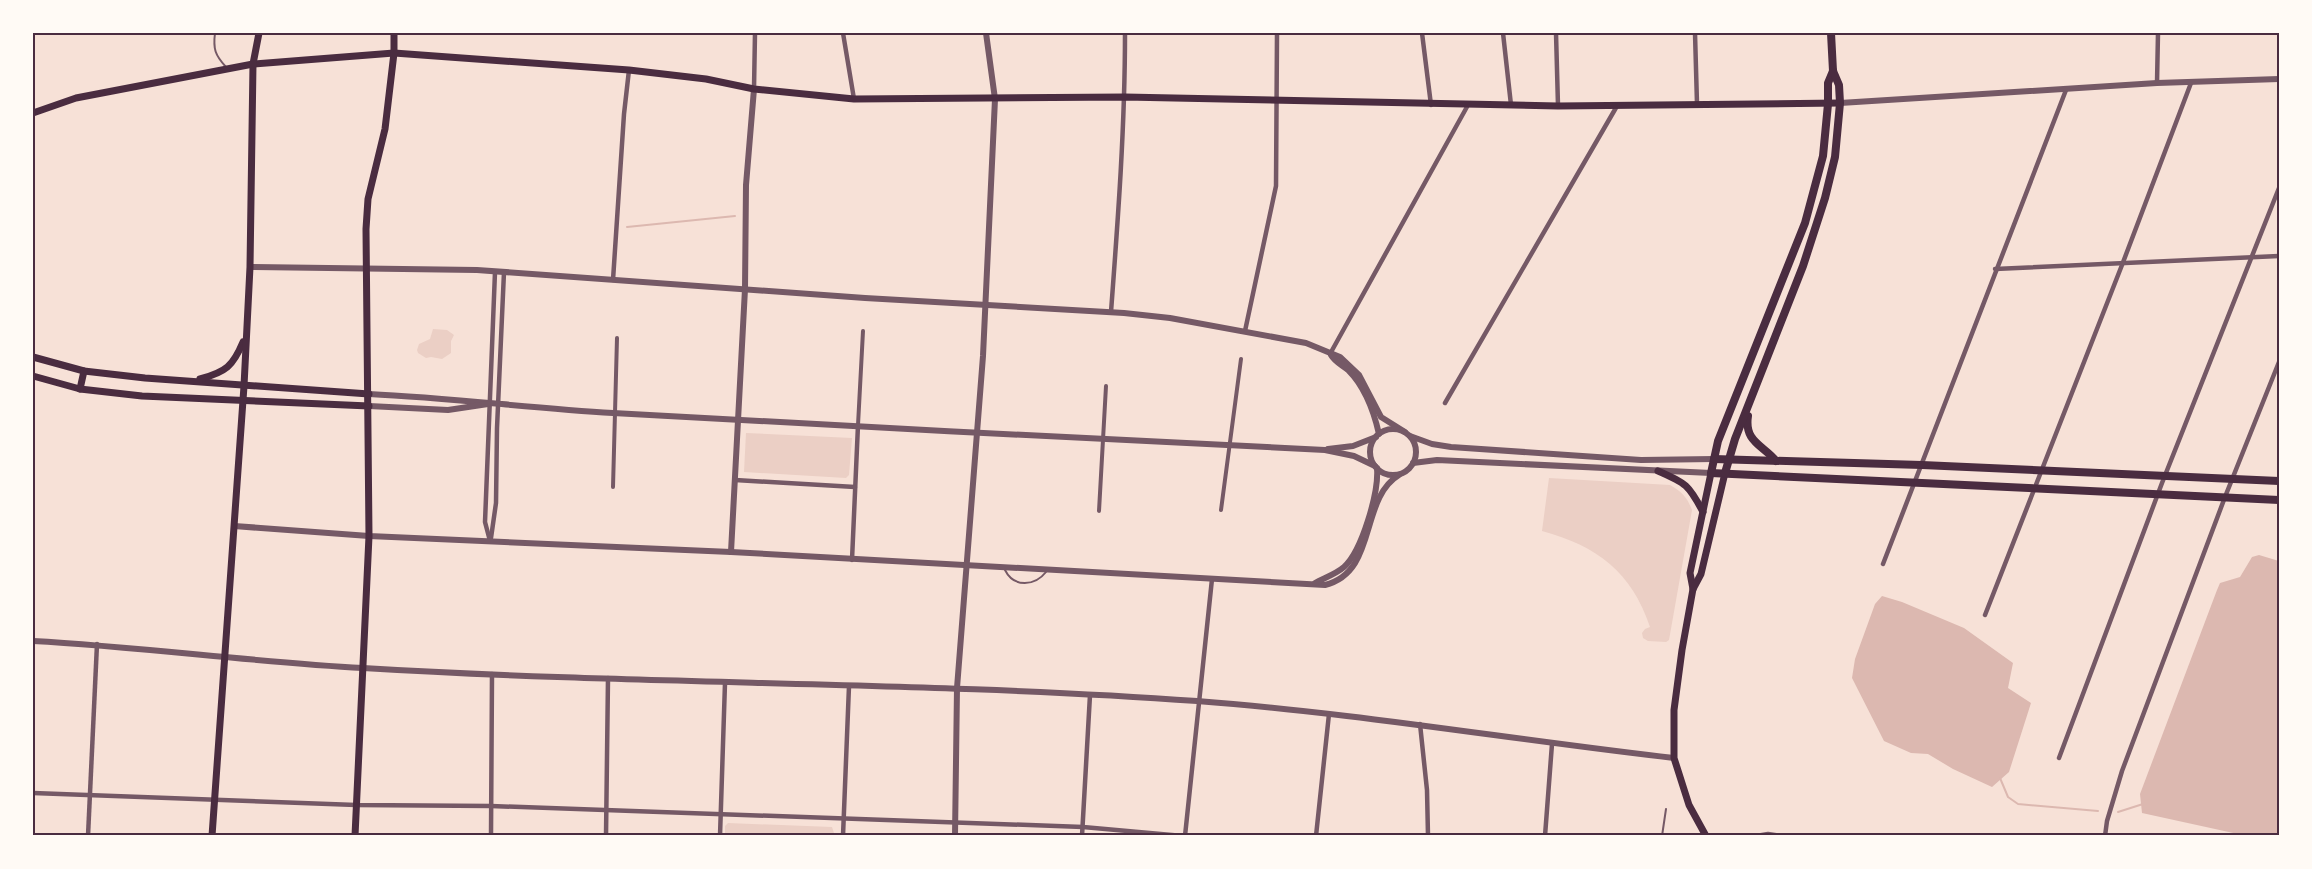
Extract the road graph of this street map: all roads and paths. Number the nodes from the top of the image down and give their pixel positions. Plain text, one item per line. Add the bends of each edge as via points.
1 (215, 33) edge
2 (260, 33) edge
3 (394, 33) edge
4 (755, 33) edge
5 (843, 33) edge
6 (987, 33) edge
7 (1125, 33) edge
8 (1277, 33) edge
9 (1422, 33) edge
10 (1503, 33) edge
11 (1556, 33) edge
12 (1695, 33) edge
13 (1831, 33) edge
14 (2157, 33) edge
15 (394, 54) junction
16 (253, 64) junction
17 (228, 69) junction
18 (629, 70) junction
19 (1833, 71) junction
20 (2279, 79) edge
21 (2157, 83) junction
22 (2191, 83) junction
23 (754, 89) junction
24 (2066, 90) junction
25 (1125, 97) junction
26 (854, 99) junction
27 (995, 99) junction
28 (1277, 101) junction
29 (1840, 103) junction
30 (1697, 104) junction
31 (1828, 104) junction
32 (1431, 105) junction
33 (1468, 105) junction
34 (1511, 105) junction
35 (1558, 106) junction
36 (1617, 106) junction
37 (33, 113) edge
38 (2279, 188) edge
39 (2279, 256) edge
40 (2253, 258) junction
41 (2122, 265) junction
42 (250, 267) junction
43 (366, 269) junction
44 (1995, 269) junction
45 (495, 272) junction
46 (504, 272) junction
47 (613, 280) junction
48 (745, 289) junction
49 (985, 305) junction
50 (1111, 312) junction
51 (863, 331) dead end
52 (1245, 332) junction
53 (245, 336) junction
54 (617, 338) dead end
55 (1330, 354) junction
56 (33, 357) edge
57 (1241, 359) dead end
58 (2279, 362) edge
59 (2278, 370) edge
60 (84, 371) junction
61 (33, 376) edge
62 (195, 381) junction
63 (244, 386) junction
64 (1106, 386) dead end
65 (80, 389) junction
66 (369, 394) junction
67 (243, 400) junction
68 (1750, 402) junction
69 (1445, 403) dead end
70 (489, 404) junction
71 (498, 405) junction
72 (369, 406) junction
73 (615, 413) junction
74 (738, 419) junction
75 (858, 426) junction
76 (977, 432) junction
77 (1408, 434) junction
78 (1377, 436) junction
79 (1103, 439) junction
80 (1228, 445) junction
81 (1325, 450) junction
82 (1714, 459) junction
83 (1728, 460) junction
84 (1776, 461) junction
85 (1413, 464) junction
86 (1922, 465) junction
87 (1376, 467) junction
88 (1658, 471) junction
89 (1711, 473) junction
90 (1725, 473) junction
91 (2041, 474) junction
92 (1399, 475) junction
93 (2165, 476) junction
94 (1917, 478) junction
95 (2233, 479) junction
96 (735, 480) junction
97 (2279, 482) edge
98 (613, 487) dead end
99 (855, 487) junction
100 (2036, 488) junction
101 (2159, 493) junction
102 (2225, 497) junction
103 (2279, 500) edge
104 (1221, 510) dead end
105 (1099, 511) dead end
106 (1704, 513) junction
107 (234, 526) junction
108 (369, 536) junction
109 (490, 541) junction
110 (731, 552) junction
111 (852, 560) junction
112 (1883, 564) dead end
113 (967, 566) junction
114 (1004, 567) junction
115 (1048, 570) junction
116 (1212, 579) junction
117 (1315, 583) junction
118 (1693, 589) junction
119 (1985, 615) dead end
120 (33, 641) edge
121 (97, 644) junction
122 (223, 657) junction
123 (363, 669) junction
124 (492, 674) junction
125 (608, 678) junction
126 (725, 683) junction
127 (849, 686) junction
128 (957, 688) junction
129 (1090, 695) junction
130 (1199, 702) junction
131 (1329, 714) junction
132 (1420, 724) junction
133 (1552, 744) junction
134 (1674, 758) junction
135 (2060, 758) dead end
136 (33, 793) edge
137 (90, 795) junction
138 (214, 799) junction
139 (356, 805) junction
140 (491, 806) junction
141 (1666, 809) dead end
142 (606, 810) junction
143 (720, 815) junction
144 (844, 818) junction
145 (956, 823) junction
146 (1083, 827) junction
147 (87, 836) edge
148 (212, 836) edge
149 (355, 836) edge
150 (491, 836) edge
151 (606, 836) edge
152 (720, 836) edge
153 (843, 836) edge
154 (955, 836) edge
155 (1082, 836) edge
156 (1184, 836) edge
157 (1316, 836) edge
158 (1428, 836) edge
159 (1545, 836) edge
160 (1662, 836) edge
161 (1706, 836) edge
162 (1756, 836) edge
163 (1781, 836) edge
164 (2105, 836) edge

1 - 17 lane via 216,57
2 - 16 main road
3 - 15 main road
4 - 23 street
5 - 26 street
6 - 27 street
7 - 25 street
8 - 28 street
9 - 32 street
10 - 34 street
11 - 35 street
12 - 30 street
13 - 19 main road
14 - 21 street
15 - 16 main road
15 - 18 main road
15 - 43 main road via 385,129 368,199
16 - 17 main road
16 - 42 main road
17 - 37 main road via 76,98
18 - 23 main road
18 - 47 street
19 - 29 main road
19 - 31 main road via 1828,83
20 - 22 street
21 - 22 street
21 - 24 street
22 - 41 street
23 - 26 main road
23 - 48 street via 746,185
24 - 29 street
24 - 44 street
25 - 27 main road
25 - 28 main road
25 - 50 street
26 - 27 main road
27 - 49 street
28 - 32 main road
28 - 52 street via 1276,186
29 - 31 main road
29 - 68 main road via 1835,157 1825,199
30 - 31 main road
30 - 36 main road
31 - 82 main road via 1823,156 1805,223
32 - 33 main road
33 - 34 main road
33 - 55 street
34 - 35 main road
35 - 36 main road
36 - 69 street
38 - 40 street
39 - 40 street
40 - 41 street
40 - 93 street
41 - 44 street
41 - 91 street
42 - 43 street
42 - 53 main road
43 - 45 street
43 - 66 main road
44 - 86 street
45 - 46 street
45 - 70 street
46 - 47 street
46 - 71 street
47 - 48 street
48 - 49 street
48 - 74 street
49 - 50 street
49 - 76 street
50 - 52 street
51 - 75 street
52 - 55 street via 1306,343
53 - 62 main road via 235,360 220,373
53 - 63 main road
54 - 73 street
55 - 77 street via 1353,367 1381,417
55 - 78 street via 1362,389 1376,420
56 - 60 main road
57 - 80 street
58 - 59 street
59 - 95 street
60 - 62 main road
60 - 65 main road
61 - 65 main road
62 - 63 main road
63 - 66 main road
63 - 67 main road
64 - 79 street
65 - 67 main road via 152,397
66 - 70 street
66 - 72 main road
67 - 72 main road
67 - 107 main road
68 - 83 main road
68 - 84 main road via 1747,423 1754,443
70 - 71 street
70 - 72 street via 448,410
70 - 109 street via 485,522
71 - 73 street
71 - 109 street via 496,503
72 - 108 main road
73 - 74 street
73 - 98 street
74 - 75 street
74 - 96 street
75 - 76 street
75 - 99 street
76 - 79 street
76 - 113 street
77 - 78 street via 1391,429
77 - 82 street via 1451,447 1641,460
77 - 85 street via 1416,449
78 - 81 street via 1353,446
78 - 87 street via 1370,454
79 - 80 street
79 - 105 street
80 - 81 street
80 - 104 street
81 - 87 street via 1354,456
82 - 83 main road
82 - 89 main road
83 - 84 main road
83 - 90 main road
84 - 86 main road
85 - 88 street via 1437,460
85 - 92 street
86 - 91 main road
86 - 94 street
87 - 92 street via 1388,475
87 - 117 street via 1373,498 1352,557 1344,567
88 - 89 street
88 - 106 main road via 1688,486
89 - 90 main road
89 - 106 main road
90 - 94 main road
90 - 118 main road via 1701,574
91 - 93 main road
91 - 100 street
92 - 117 street via 1383,489 1361,552 1347,573 1333,583
93 - 95 main road
93 - 101 street
94 - 100 main road
94 - 112 street
95 - 97 main road
95 - 102 street
96 - 99 street
96 - 110 street
99 - 111 street
100 - 101 main road
100 - 119 street
101 - 102 main road
101 - 135 street
102 - 103 main road
102 - 164 street via 2122,771
106 - 118 main road via 1690,573
107 - 108 street
107 - 122 main road
108 - 109 street
108 - 123 main road
109 - 110 street
110 - 111 street
111 - 113 street
113 - 114 street
113 - 128 street
114 - 115 street
114 - 115 lane via 1017,582 1034,583
115 - 116 street
116 - 117 street
116 - 130 street
118 - 134 main road via 1674,710
120 - 121 street
121 - 122 street
121 - 137 street
122 - 123 street
122 - 138 main road
123 - 124 street
123 - 139 main road
124 - 125 street
124 - 140 street
125 - 126 street
125 - 142 street
126 - 127 street
126 - 143 street
127 - 128 street
127 - 144 street
128 - 129 street
128 - 145 street
129 - 130 street
129 - 146 street
130 - 131 street
130 - 156 street
131 - 132 street
131 - 157 street
132 - 133 street
132 - 158 street
133 - 134 street
133 - 159 street
134 - 161 main road via 1689,805
136 - 137 street
137 - 138 street
137 - 147 street
138 - 139 street
138 - 148 main road
139 - 140 street
139 - 149 main road
140 - 142 street
140 - 150 street
141 - 160 lane
142 - 143 street
142 - 151 street
143 - 144 street
143 - 152 street
144 - 145 street
144 - 153 street
145 - 146 street
145 - 154 street
146 - 155 street
146 - 156 street
162 - 163 street

